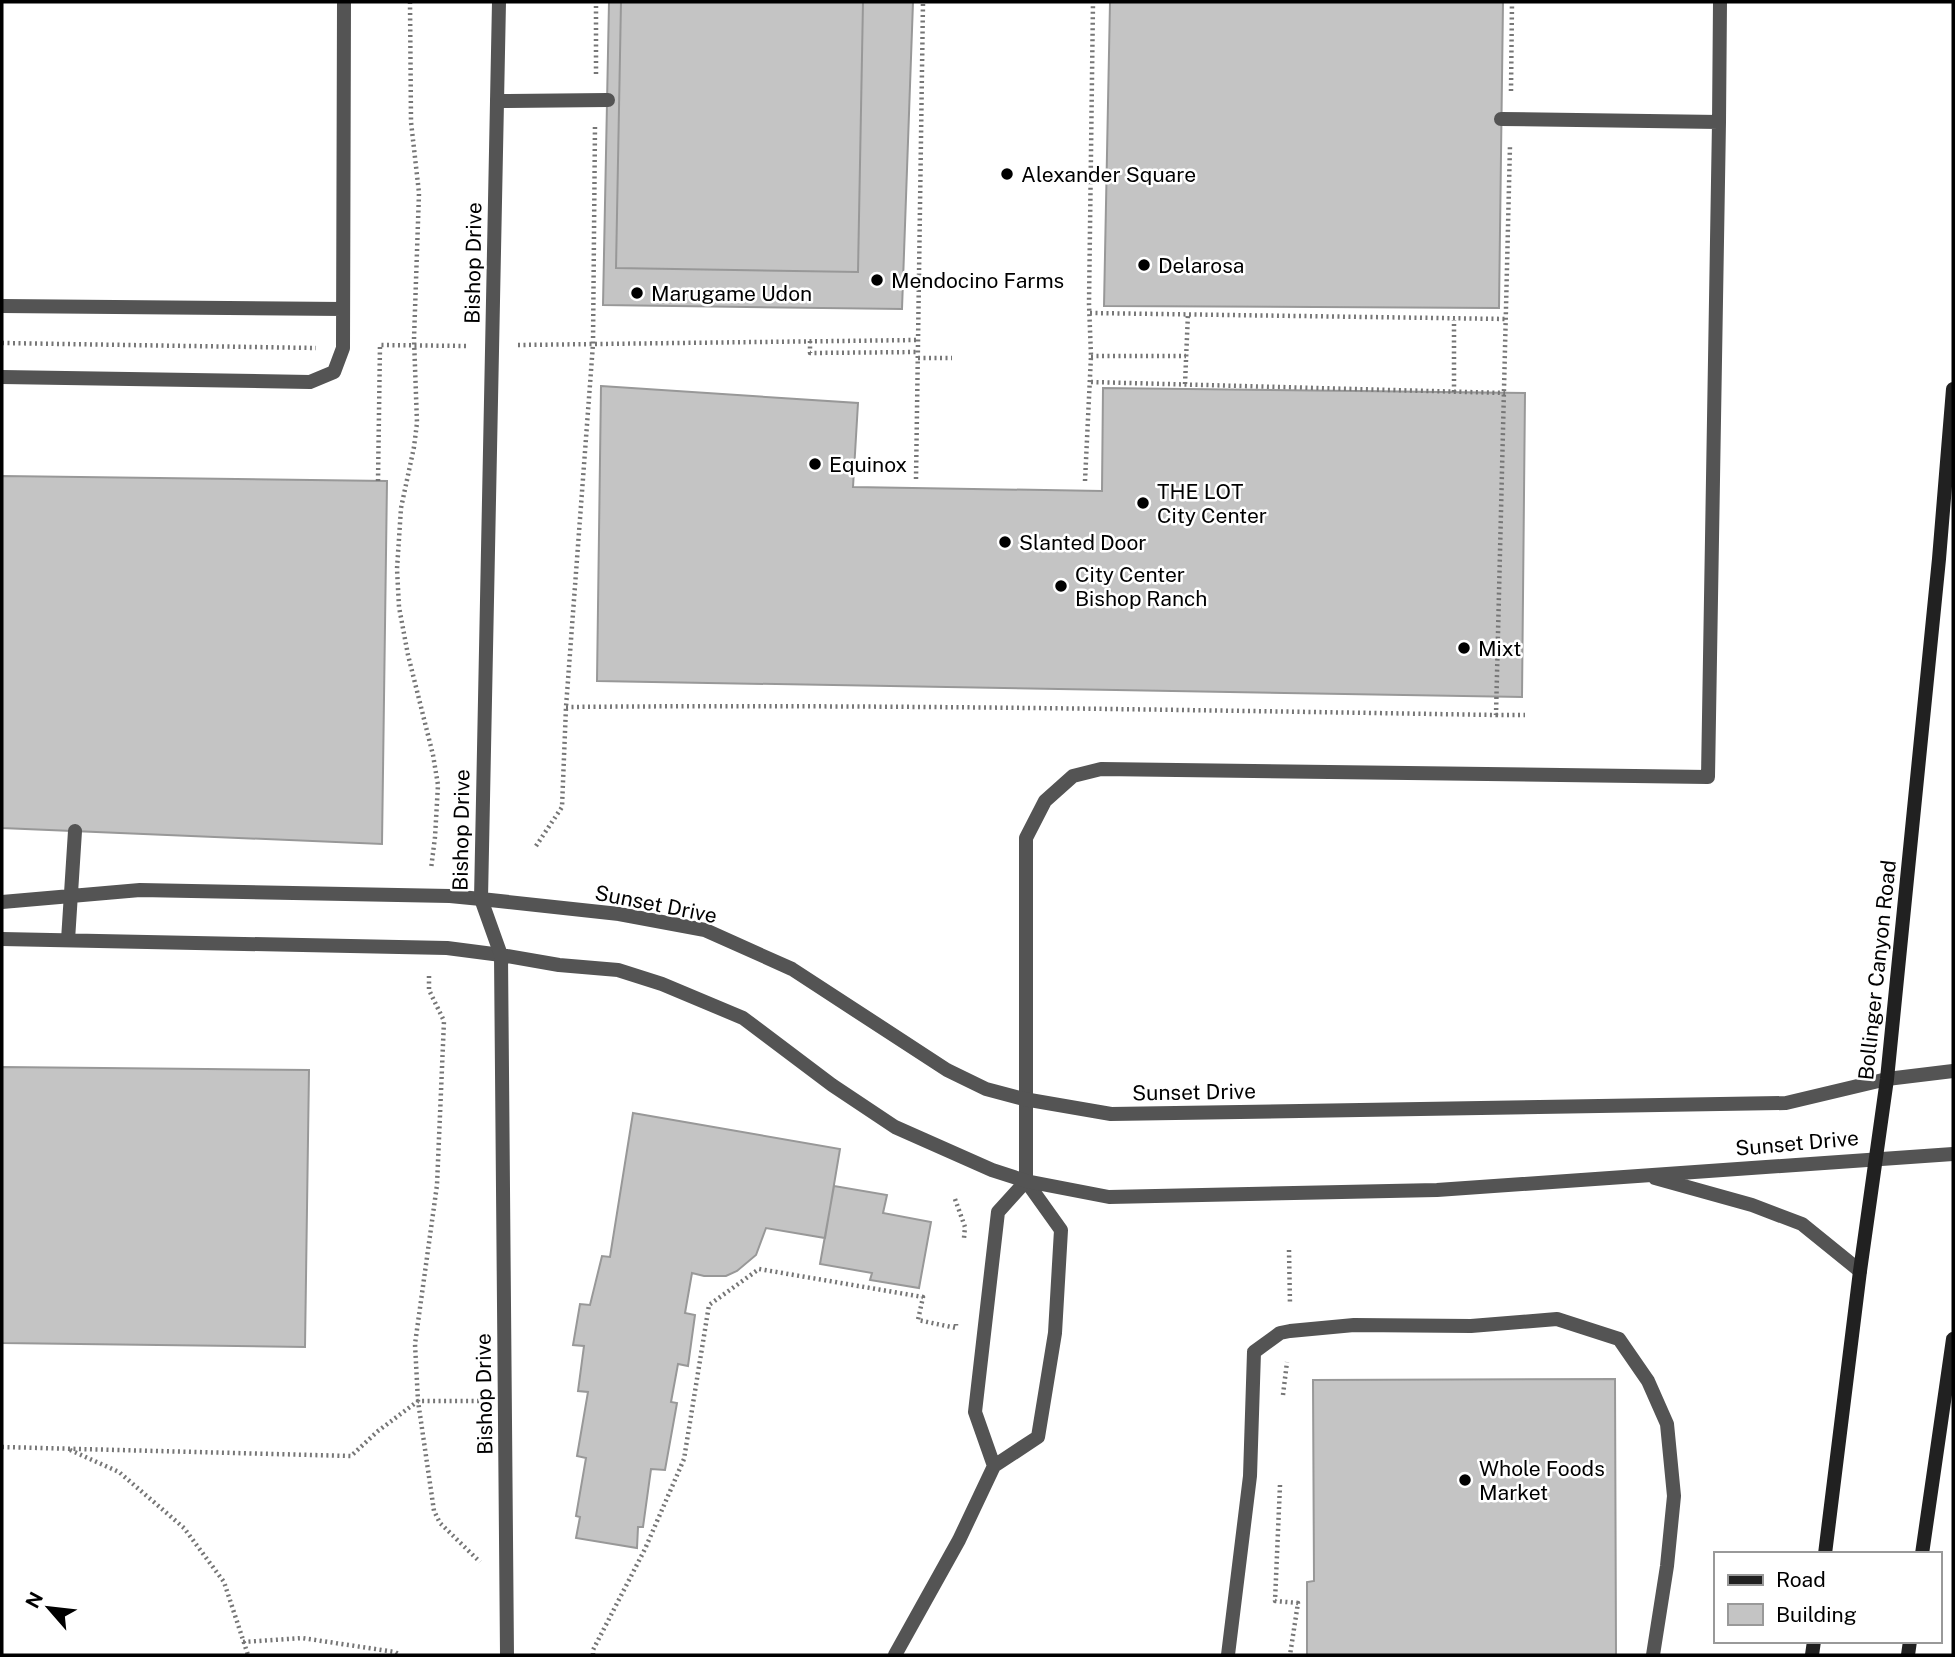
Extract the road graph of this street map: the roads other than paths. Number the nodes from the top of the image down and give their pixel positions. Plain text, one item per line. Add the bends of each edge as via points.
1 (344, 2) edge
2 (499, 2) edge
3 (1720, 2) edge
4 (602, 100) road end
5 (497, 101) junction
6 (1506, 119) road end
7 (1719, 122) junction
8 (2, 306) edge
9 (343, 309) junction
10 (2, 377) edge
11 (1953, 389) edge
12 (75, 831) dead end
13 (71, 896) junction
14 (481, 899) junction
15 (2, 902) edge
16 (2, 939) edge
17 (68, 940) junction
18 (501, 955) junction
19 (1953, 1071) edge
20 (1887, 1079) junction
21 (1024, 1099) junction
22 (1953, 1154) edge
23 (1877, 1158) junction
24 (1644, 1175) junction
25 (1026, 1181) junction
26 (1860, 1271) junction
27 (1953, 1339) edge
28 (994, 1465) junction
29 (1825, 1552) edge
30 (1922, 1552) edge
31 (507, 1655) edge
32 (895, 1655) edge
33 (1228, 1655) edge
34 (1653, 1655) edge

1 - 9 street
2 - 5 street, Bishop Drive
3 - 7 street
4 - 5 street
5 - 14 street, Bishop Drive
6 - 7 street
7 - 21 street via 1708,777 1101,769 1073,776 1045,801 1026,838
8 - 9 street
9 - 10 street via 343,348 334,372 310,382
11 - 20 main road, Bollinger Canyon Road
12 - 13 street
13 - 14 street, Sunset Drive via 140,890
13 - 15 street, Sunset Drive
13 - 17 street
14 - 18 street, Bishop Drive
14 - 21 street, Sunset Drive via 619,914 705,930 792,969 947,1070 986,1089
16 - 17 street, Sunset Drive
17 - 18 street, Sunset Drive via 429,948
18 - 25 street, Sunset Drive via 618,970 743,1018 895,1127
18 - 31 street, Bishop Drive
19 - 20 street, Sunset Drive
20 - 21 street, Sunset Drive via 1786,1103 1111,1114
20 - 23 main road, Bollinger Canyon Road
21 - 25 street
22 - 23 street, Sunset Drive
23 - 24 street, Sunset Drive
23 - 26 main road, Bollinger Canyon Road
24 - 25 street, Sunset Drive via 1437,1190 1109,1197
24 - 26 street, Sunset Drive via 1802,1224
25 - 28 street via 998,1212 996,1225 975,1412
25 - 28 street via 1061,1230 1055,1333 1038,1437
26 - 29 main road, Bollinger Canyon Road
27 - 30 main road
28 - 32 street via 959,1540
33 - 34 street via 1250,1476 1254,1352 1285,1332 1354,1325 1471,1326 1557,1320 1619,1339 1648,1381 1667,1424 1674,1496

